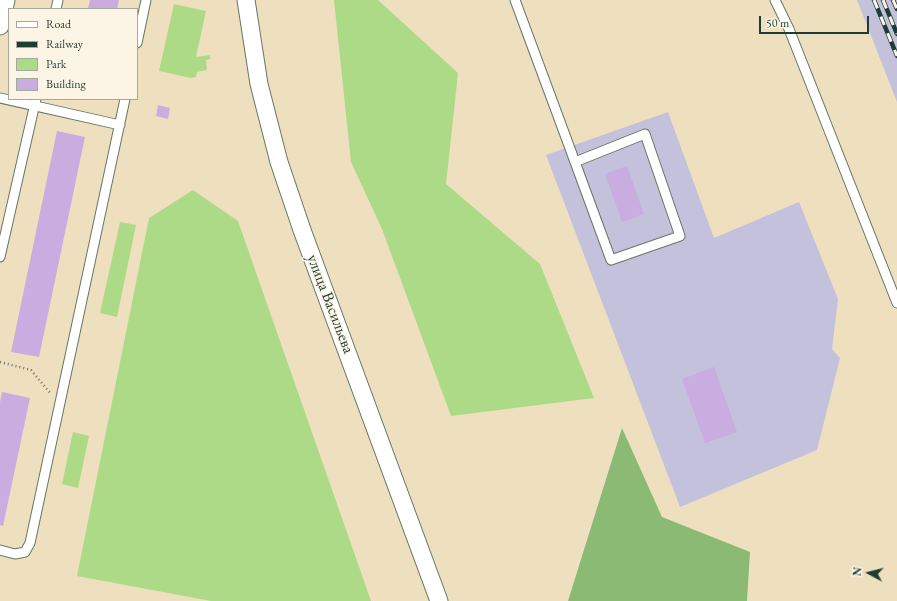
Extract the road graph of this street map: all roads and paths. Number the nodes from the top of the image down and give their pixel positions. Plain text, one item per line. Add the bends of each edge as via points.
1 (6, 0) edge
2 (146, 0) edge
3 (246, 0) edge
4 (515, 0) edge
5 (776, 0) edge
6 (0, 26) edge
7 (138, 38) edge
8 (18, 100) edge
9 (125, 100) edge
10 (35, 102) edge
11 (120, 125) junction
12 (574, 162) junction
13 (0, 257) edge
14 (897, 303) edge
15 (0, 362) edge
16 (60, 405) junction
17 (0, 550) edge
18 (439, 601) edge

1 - 6 street
2 - 7 lane
3 - 18 street, улица Васильева via 259,84 279,162
4 - 12 lane
5 - 14 lane
8 - 10 lane
9 - 11 lane
10 - 11 lane
10 - 13 lane
11 - 16 lane
12 - 12 lane via 611,260 680,236 645,134
15 - 16 path via 31,370
16 - 17 lane via 30,542 25,552 15,554

